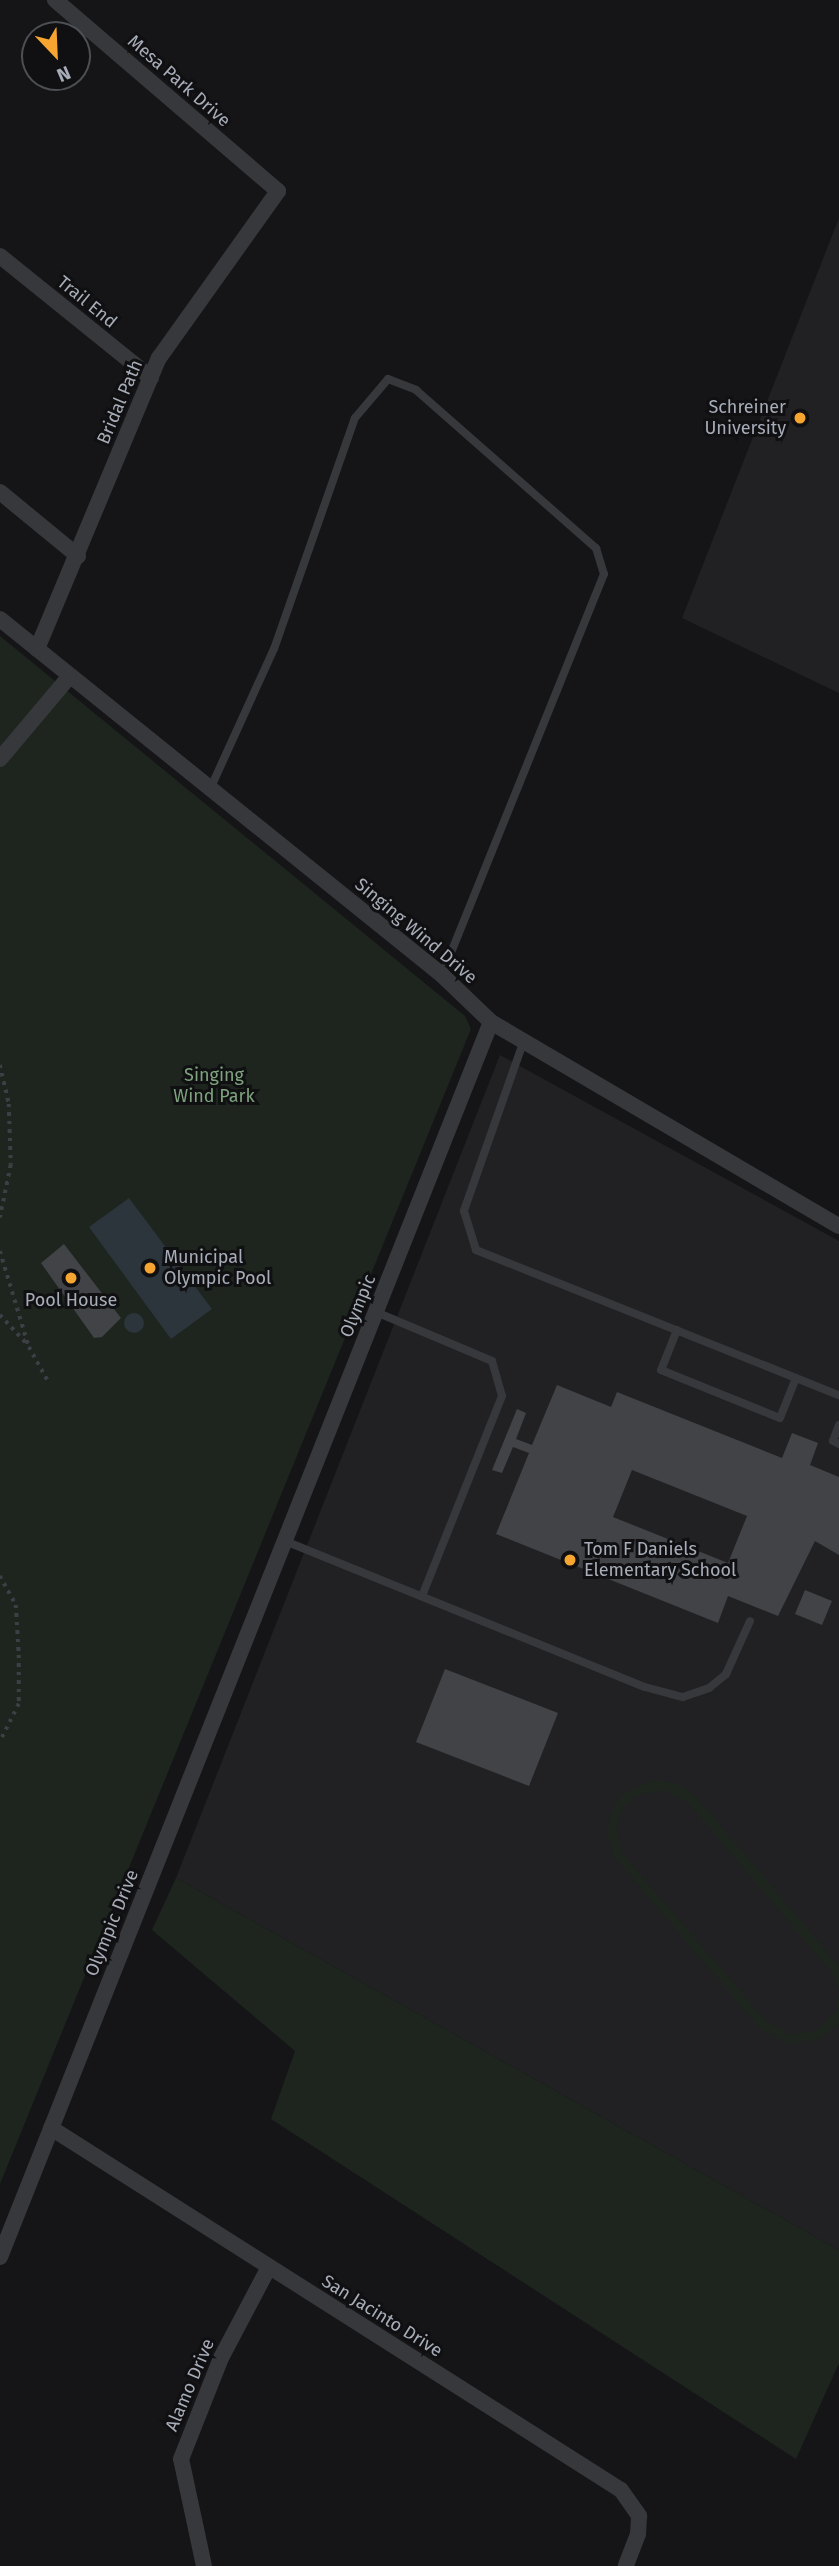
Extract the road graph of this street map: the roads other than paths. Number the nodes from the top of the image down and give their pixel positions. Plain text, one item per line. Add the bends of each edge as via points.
1 (55, 0) edge
2 (278, 191) joint
3 (0, 256) edge
4 (151, 378) junction
5 (0, 492) edge
6 (78, 556) junction
7 (0, 619) edge
8 (37, 649) junction
9 (69, 677) junction
10 (0, 759) edge
11 (211, 787) junction
12 (442, 975) junction
13 (491, 1022) junction
14 (523, 1043) junction
15 (839, 1226) edge
16 (376, 1312) junction
17 (677, 1330) junction
18 (796, 1378) junction
19 (839, 1395) edge
20 (839, 1425) edge
21 (839, 1444) edge
22 (285, 1541) junction
23 (422, 1596) junction
24 (260, 1603) joint
25 (750, 1621) dead end
26 (51, 2128) junction
27 (0, 2257) edge
28 (270, 2267) junction
29 (204, 2566) edge
30 (626, 2566) edge

1 - 2 street, Mesa Park Drive
2 - 4 street, Bridal Path via 159,358
3 - 4 street, Trail End
4 - 6 street, Bridal Path
5 - 6 street
6 - 8 street, Bridal Path
7 - 8 street, Singing Wind Drive
8 - 9 street, Singing Wind Drive
9 - 10 street
9 - 11 street, Singing Wind Drive
11 - 12 street, Singing Wind Drive
11 - 12 lane via 274,649 355,418 388,379 416,390 596,548 604,574
12 - 13 street, Singing Wind Drive
13 - 14 street, Singing Wind Drive
13 - 16 street, Olympic
14 - 15 street, Singing Wind Drive
14 - 17 lane via 464,1211 476,1250
16 - 22 street, Olympic
16 - 23 lane via 492,1361 502,1396
17 - 18 lane
17 - 18 lane via 661,1370 780,1418
18 - 19 lane
20 - 21 lane via 833,1441
22 - 23 lane
22 - 24 street, Olympic
23 - 25 lane via 645,1687 683,1697 709,1688 726,1674
24 - 26 street, Olympic Drive
26 - 27 street, Olympic Drive
26 - 28 street, San Jacinto Drive
28 - 29 street, Alamo Drive via 221,2358 181,2459
28 - 30 street, San Jacinto Drive via 621,2490 639,2516 638,2534

